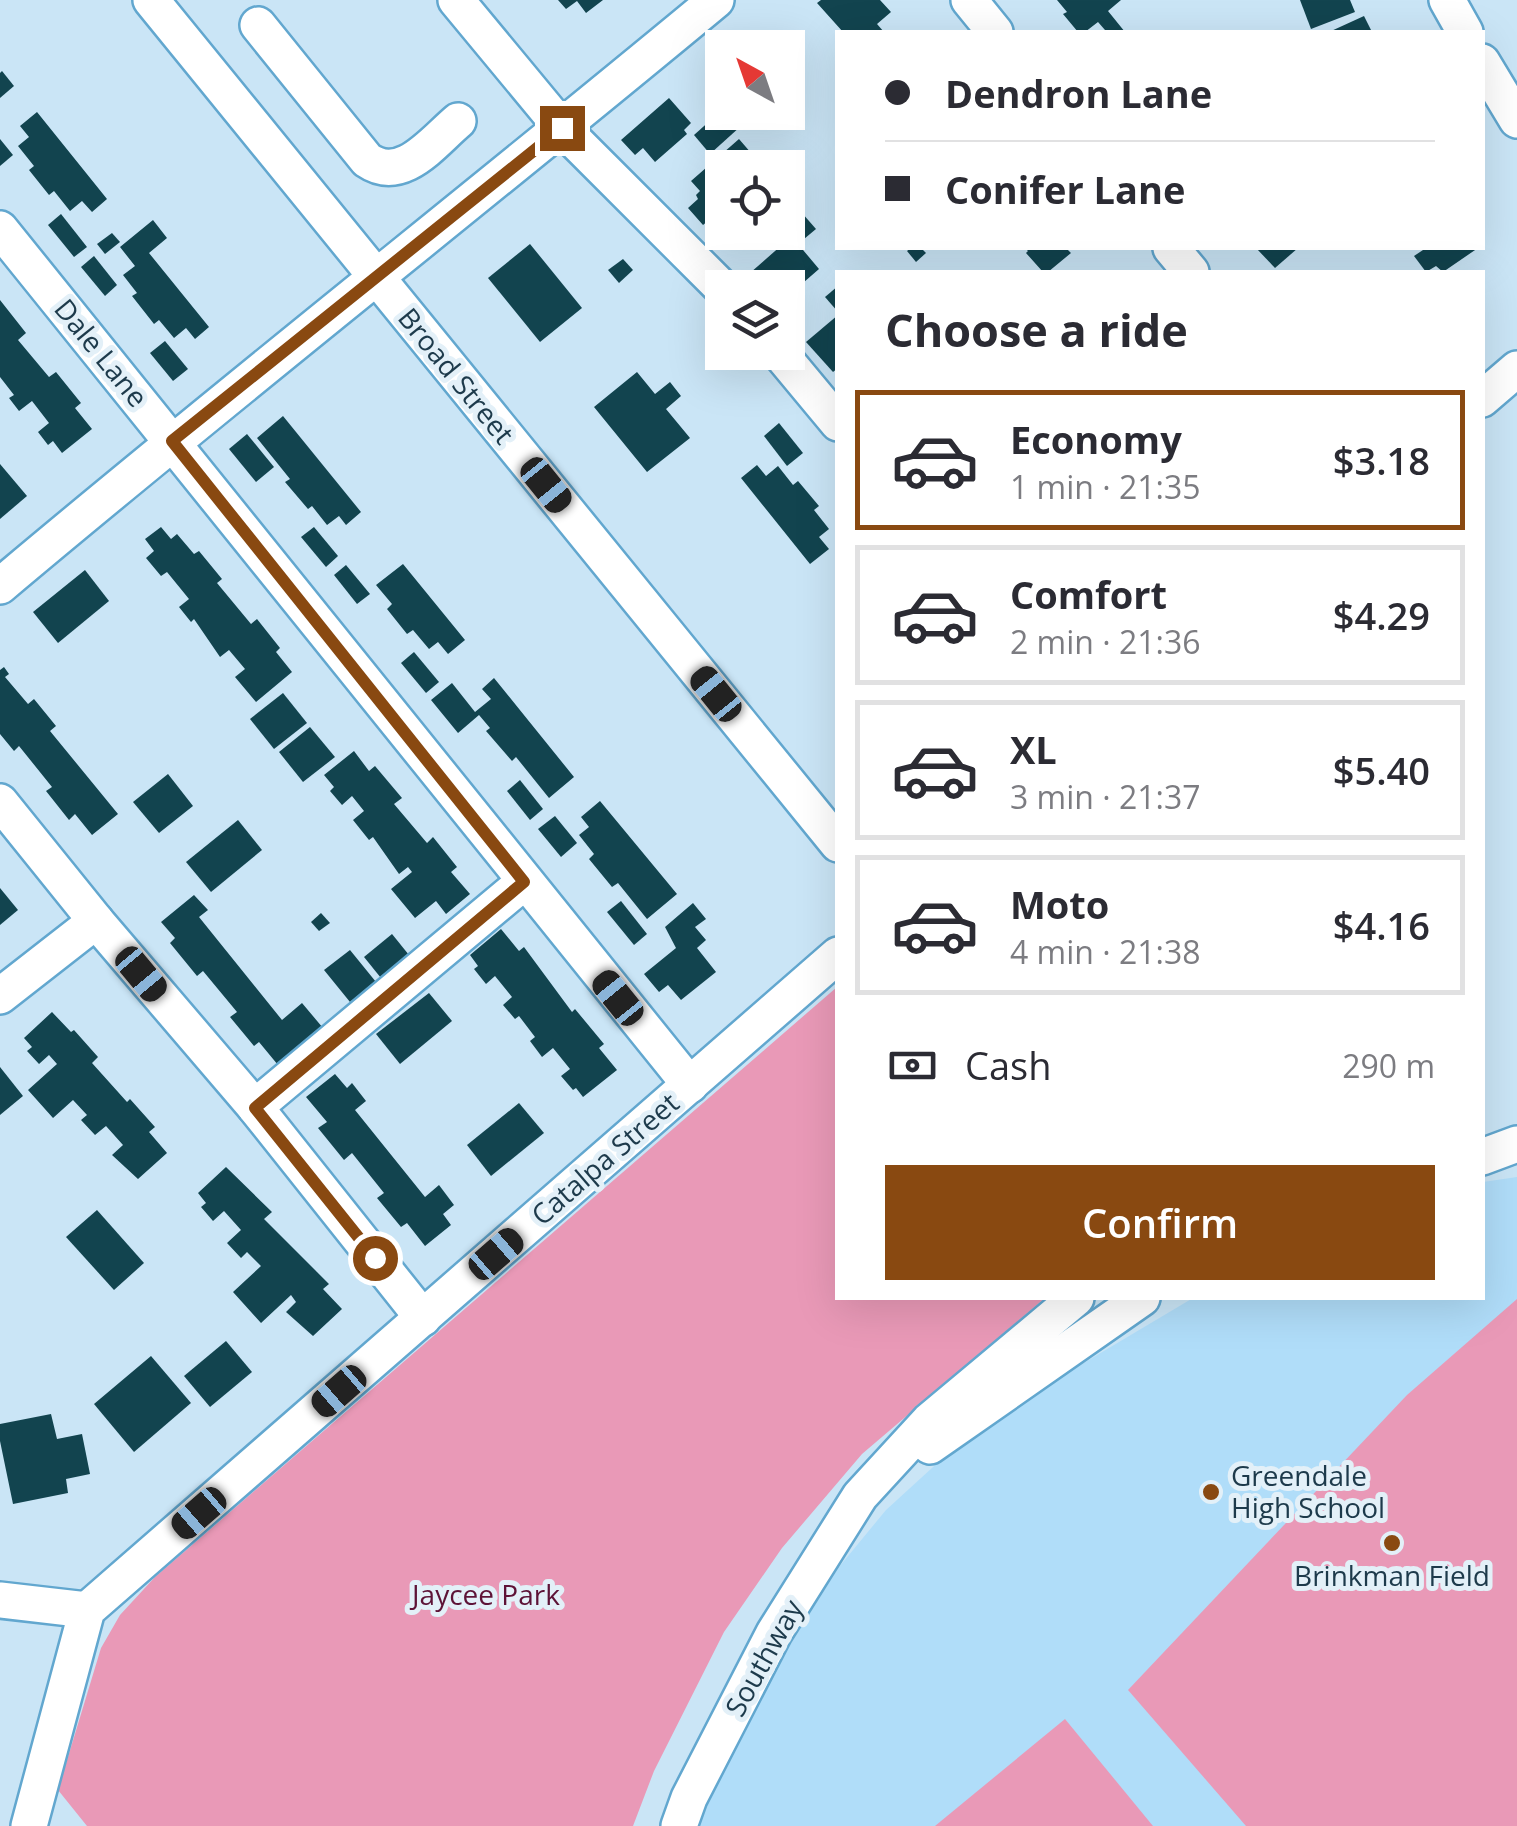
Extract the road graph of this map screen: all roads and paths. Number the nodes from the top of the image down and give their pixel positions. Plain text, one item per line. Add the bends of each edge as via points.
1 (151, 0) edge
2 (456, 0) edge
3 (716, 0) edge
4 (969, 0) edge
5 (1447, 0) edge
6 (258, 25) dead end
7 (993, 30) edge
8 (1464, 30) edge
9 (1485, 67) edge
10 (1517, 120) edge
11 (458, 122) dead end
12 (562, 128) junction
13 (0, 229) edge
14 (1172, 250) edge
15 (1189, 270) edge
16 (705, 271) edge
17 (375, 276) junction
18 (1517, 369) edge
19 (794, 370) edge
20 (1485, 396) edge
21 (835, 420) edge
22 (172, 441) junction
23 (0, 586) edge
24 (0, 802) edge
25 (835, 840) edge
26 (524, 882) junction
27 (96, 921) junction
28 (835, 958) edge
29 (0, 996) edge
30 (690, 1085) junction
31 (255, 1108) junction
32 (1485, 1130) edge
33 (1517, 1134) edge
34 (1517, 1144) edge
35 (1485, 1156) edge
36 (1074, 1300) edge
37 (1139, 1300) edge
38 (423, 1318) junction
39 (860, 1496) junction
40 (0, 1600) edge
41 (87, 1610) junction
42 (29, 1826) edge
43 (678, 1826) edge

1 - 17 street, Broad Street
2 - 12 street
3 - 12 street
4 - 7 street
5 - 8 street
6 - 11 street via 379,168 406,165
9 - 10 street
12 - 16 street
12 - 17 street
13 - 22 street, Dale Lane
14 - 15 street
17 - 22 street
17 - 25 street, Broad Street
18 - 20 street
19 - 21 street
22 - 23 street
22 - 26 street, Dale Lane
24 - 27 street
26 - 30 street, Dale Lane
26 - 31 street
27 - 29 street
27 - 31 street
28 - 30 street, Catalpa Street
30 - 38 street, Catalpa Street
31 - 38 street
32 - 33 street
34 - 35 street
36 - 39 street, Southway via 929,1421
37 - 39 street, Southway
38 - 41 street, Catalpa Street
39 - 43 street, Southway via 774,1633
40 - 41 street
41 - 42 street

